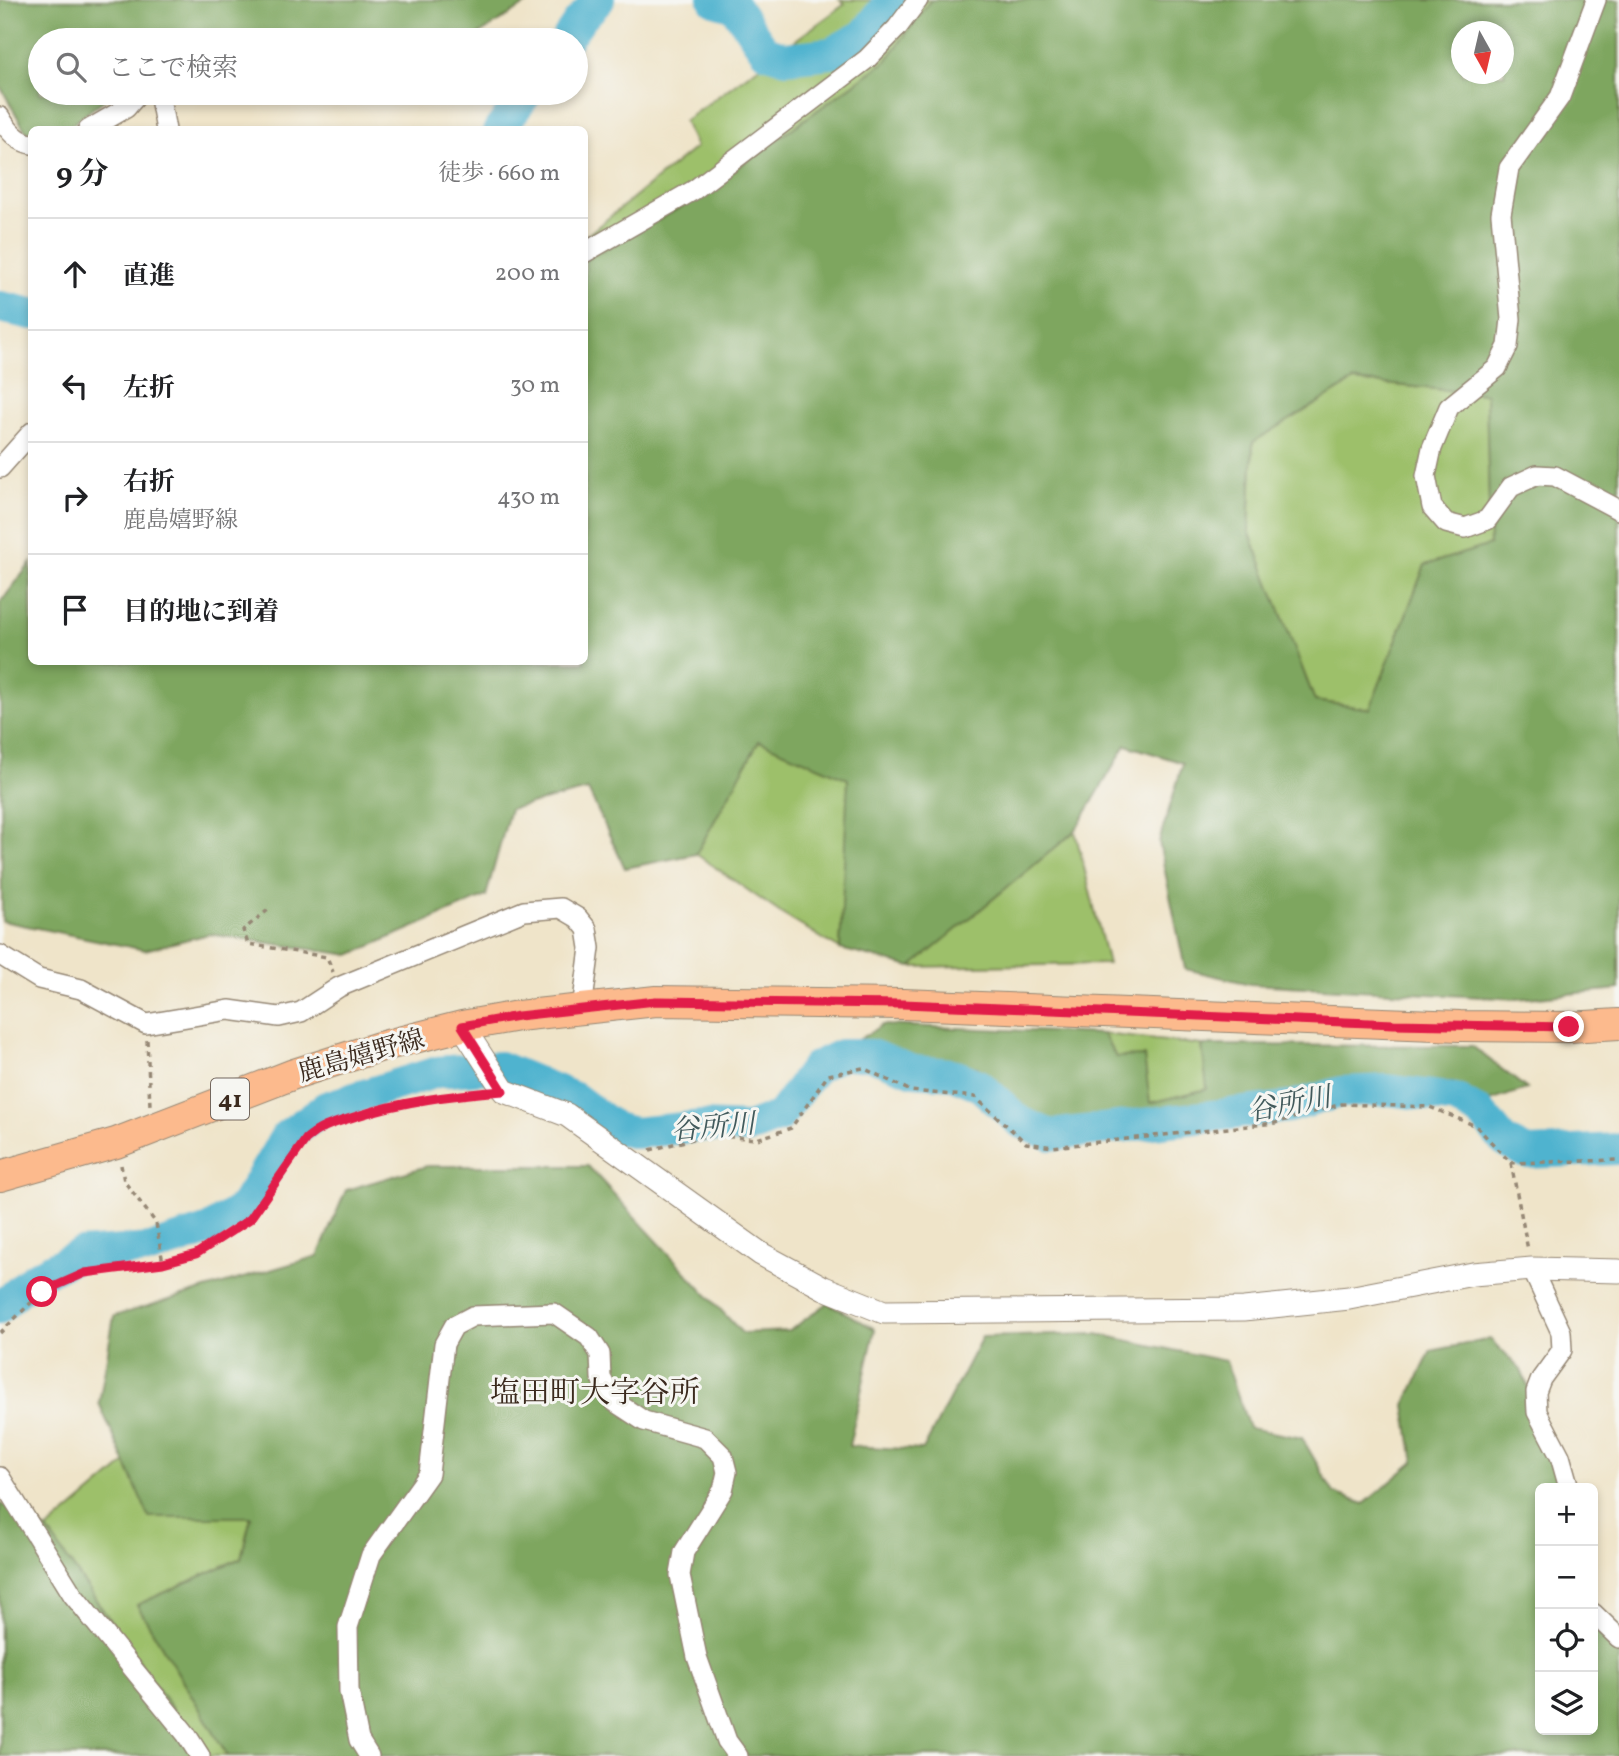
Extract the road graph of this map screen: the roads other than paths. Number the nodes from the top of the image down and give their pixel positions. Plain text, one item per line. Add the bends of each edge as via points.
1 (918, 0) edge
2 (1595, 0) edge
3 (128, 105) edge
4 (161, 105) edge
5 (0, 117) edge
6 (95, 126) edge
7 (165, 126) edge
8 (28, 144) edge
9 (588, 251) edge
10 (28, 436) edge
11 (0, 468) edge
12 (1619, 510) edge
13 (1, 959) edge
14 (582, 1009) junction
15 (1619, 1024) edge
16 (462, 1026) junction
17 (0, 1176) edge
18 (1532, 1269) junction
19 (1619, 1271) edge
20 (0, 1478) edge
21 (1568, 1483) edge
22 (1598, 1618) edge
23 (1619, 1638) edge
24 (200, 1756) edge
25 (369, 1756) edge
26 (738, 1756) edge

1 - 9 street via 867,59 694,190
2 - 12 street via 1560,97 1508,168 1501,214 1511,319 1508,346 1497,368 1449,407 1426,476 1432,507 1446,523 1465,528 1487,520 1511,487 1537,475 1555,476
3 - 6 street
4 - 7 street
5 - 8 street via 7,130
10 - 11 street
13 - 14 street via 39,979 81,989 146,1024 229,1010 279,1017 301,1012 339,986 524,911 561,908 587,929 590,948
14 - 15 main road, 鹿島嬉野線 / 41 via 656,1001 787,1002 1460,1026
14 - 16 main road, 鹿島嬉野線 / 41
16 - 17 main road, 鹿島嬉野線 / 41 via 294,1074 116,1143
16 - 18 street via 503,1091 567,1115 761,1254 824,1288 884,1312 1244,1309 1349,1298 1473,1274
18 - 19 street
18 - 21 street via 1561,1332 1562,1350 1541,1379 1537,1412 1560,1456
20 - 24 street via 73,1595
22 - 23 street
25 - 26 street via 359,1740 349,1691 348,1626 371,1555 429,1474 444,1344 454,1326 473,1317 554,1313 589,1337 600,1354 601,1378 615,1402 644,1422 705,1438 723,1456 727,1472 723,1490 684,1552 680,1575 697,1657 726,1741

